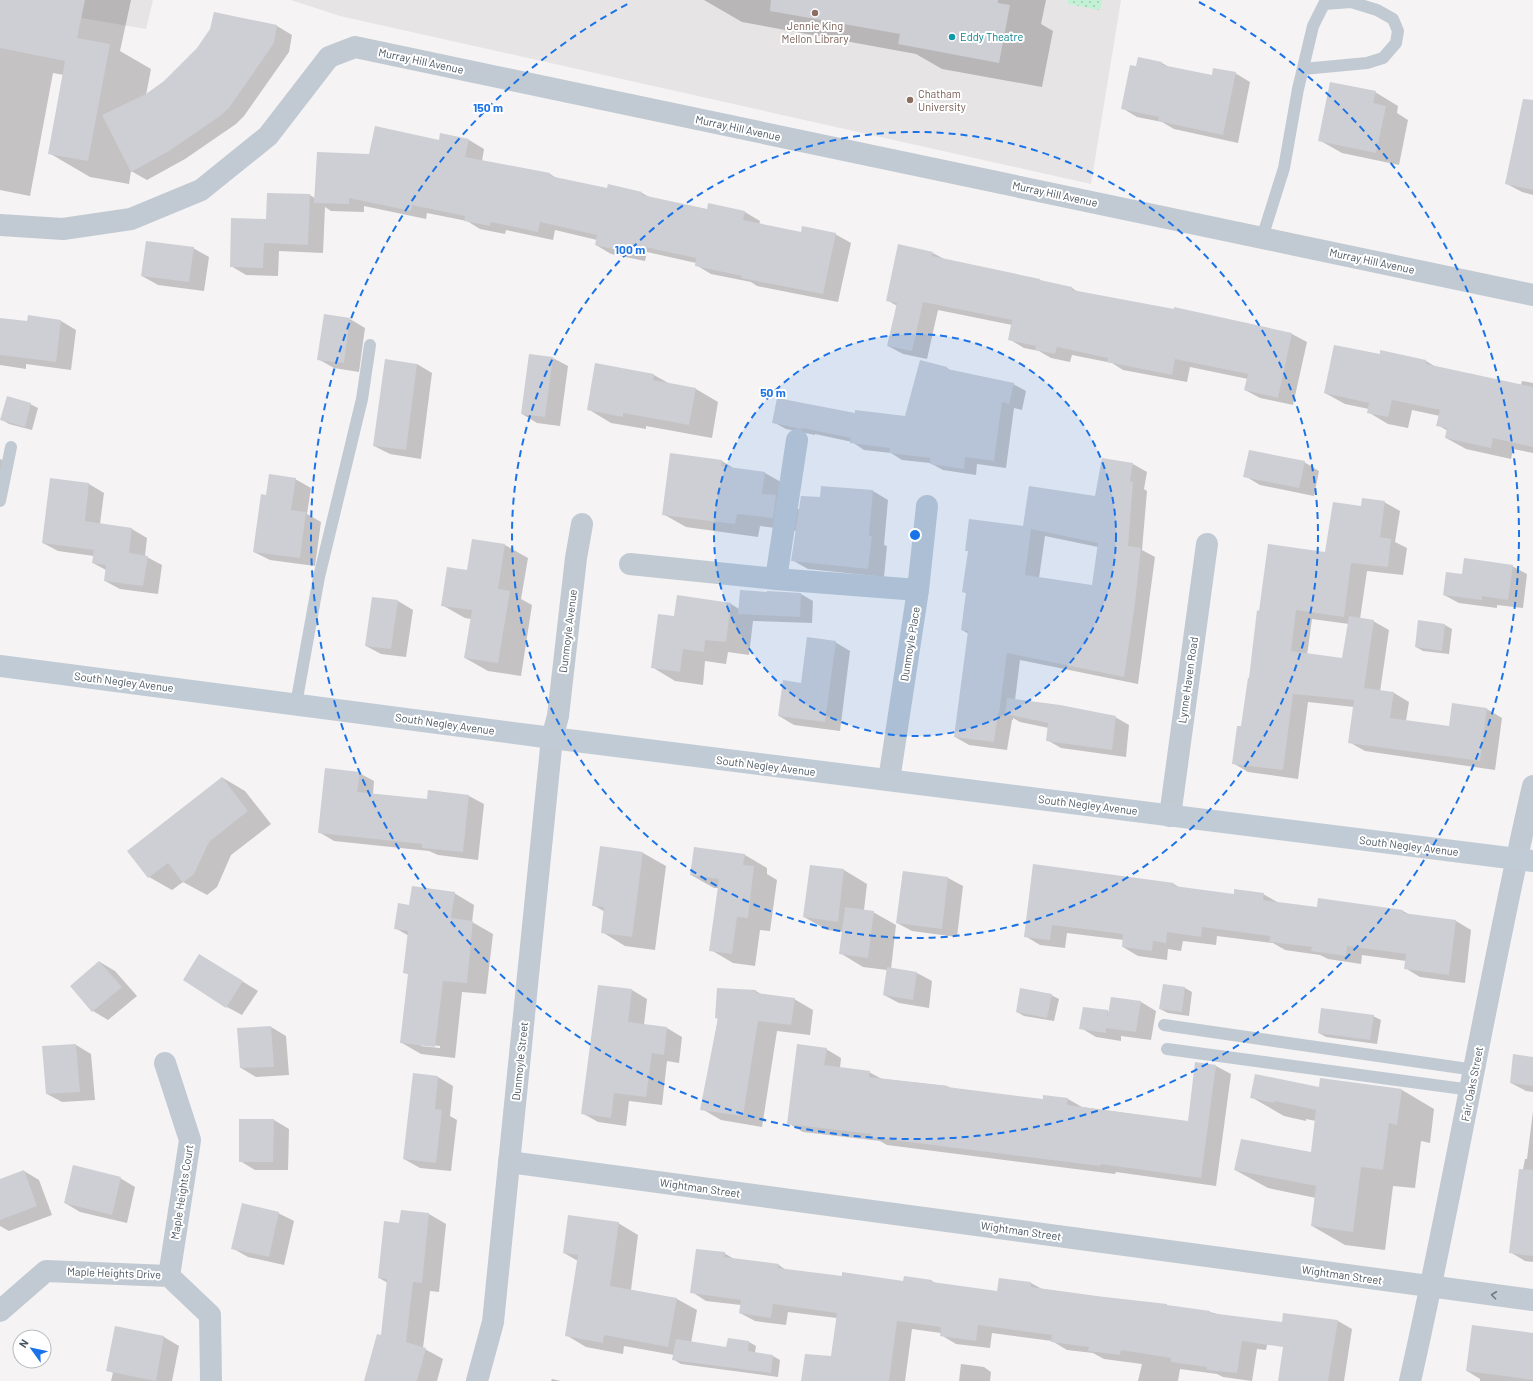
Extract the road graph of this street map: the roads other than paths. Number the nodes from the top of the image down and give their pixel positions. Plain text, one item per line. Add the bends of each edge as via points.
1 (1303, 70) junction
2 (0, 225) edge
3 (1262, 238) junction
4 (1533, 295) edge
5 (370, 345) dead end
6 (797, 440) dead end
7 (11, 447) dead end
8 (0, 501) edge
9 (927, 506) dead end
10 (582, 524) dead end
11 (1207, 544) dead end
12 (630, 564) dead end
13 (776, 579) junction
14 (918, 590) junction
15 (0, 666) edge
16 (296, 704) junction
17 (552, 738) junction
18 (889, 780) junction
19 (1533, 786) edge
20 (1170, 816) junction
21 (1524, 860) edge
22 (1164, 1025) dead end
23 (1167, 1049) dead end
24 (165, 1063) dead end
25 (1473, 1080) junction
26 (509, 1162) junction
27 (169, 1276) junction
28 (1431, 1287) junction
29 (1533, 1300) edge
30 (0, 1311) edge
31 (211, 1381) edge
32 (477, 1381) edge
33 (1410, 1381) edge

1 - 1 lane via 1312,26 1324,4 1351,2 1377,10 1393,19 1398,31 1396,43 1383,58 1367,63
1 - 3 lane via 1284,168
2 - 3 street, Murray Hill Avenue via 63,229 131,219 202,190 268,136 329,57 354,47
3 - 4 street, Murray Hill Avenue
5 - 16 lane via 362,398 319,577
6 - 13 street
7 - 8 lane
9 - 14 street, Dunmoyle Place
10 - 17 street, Dunmoyle Avenue via 558,716
11 - 20 street, Lynne Haven Road
12 - 13 street
13 - 14 street
14 - 18 street, Dunmoyle Place
15 - 16 street, South Negley Avenue
16 - 17 street, South Negley Avenue
17 - 18 street, South Negley Avenue
17 - 26 street, Dunmoyle Street
18 - 20 street, South Negley Avenue
19 - 21 street, Fair Oaks Street
20 - 21 street, South Negley Avenue
21 - 25 street, Fair Oaks Street
22 - 25 lane
23 - 25 lane
24 - 27 street, Maple Heights Court via 190,1140
25 - 28 street, Fair Oaks Street
26 - 28 street, Wightman Street
26 - 32 street, Dunmoyle Street via 493,1322
27 - 30 street, Maple Heights Drive via 46,1270
27 - 31 street, Maple Heights Drive via 210,1315
29 -> 28 street, Wightman Street
28 - 33 street, Fair Oaks Street

